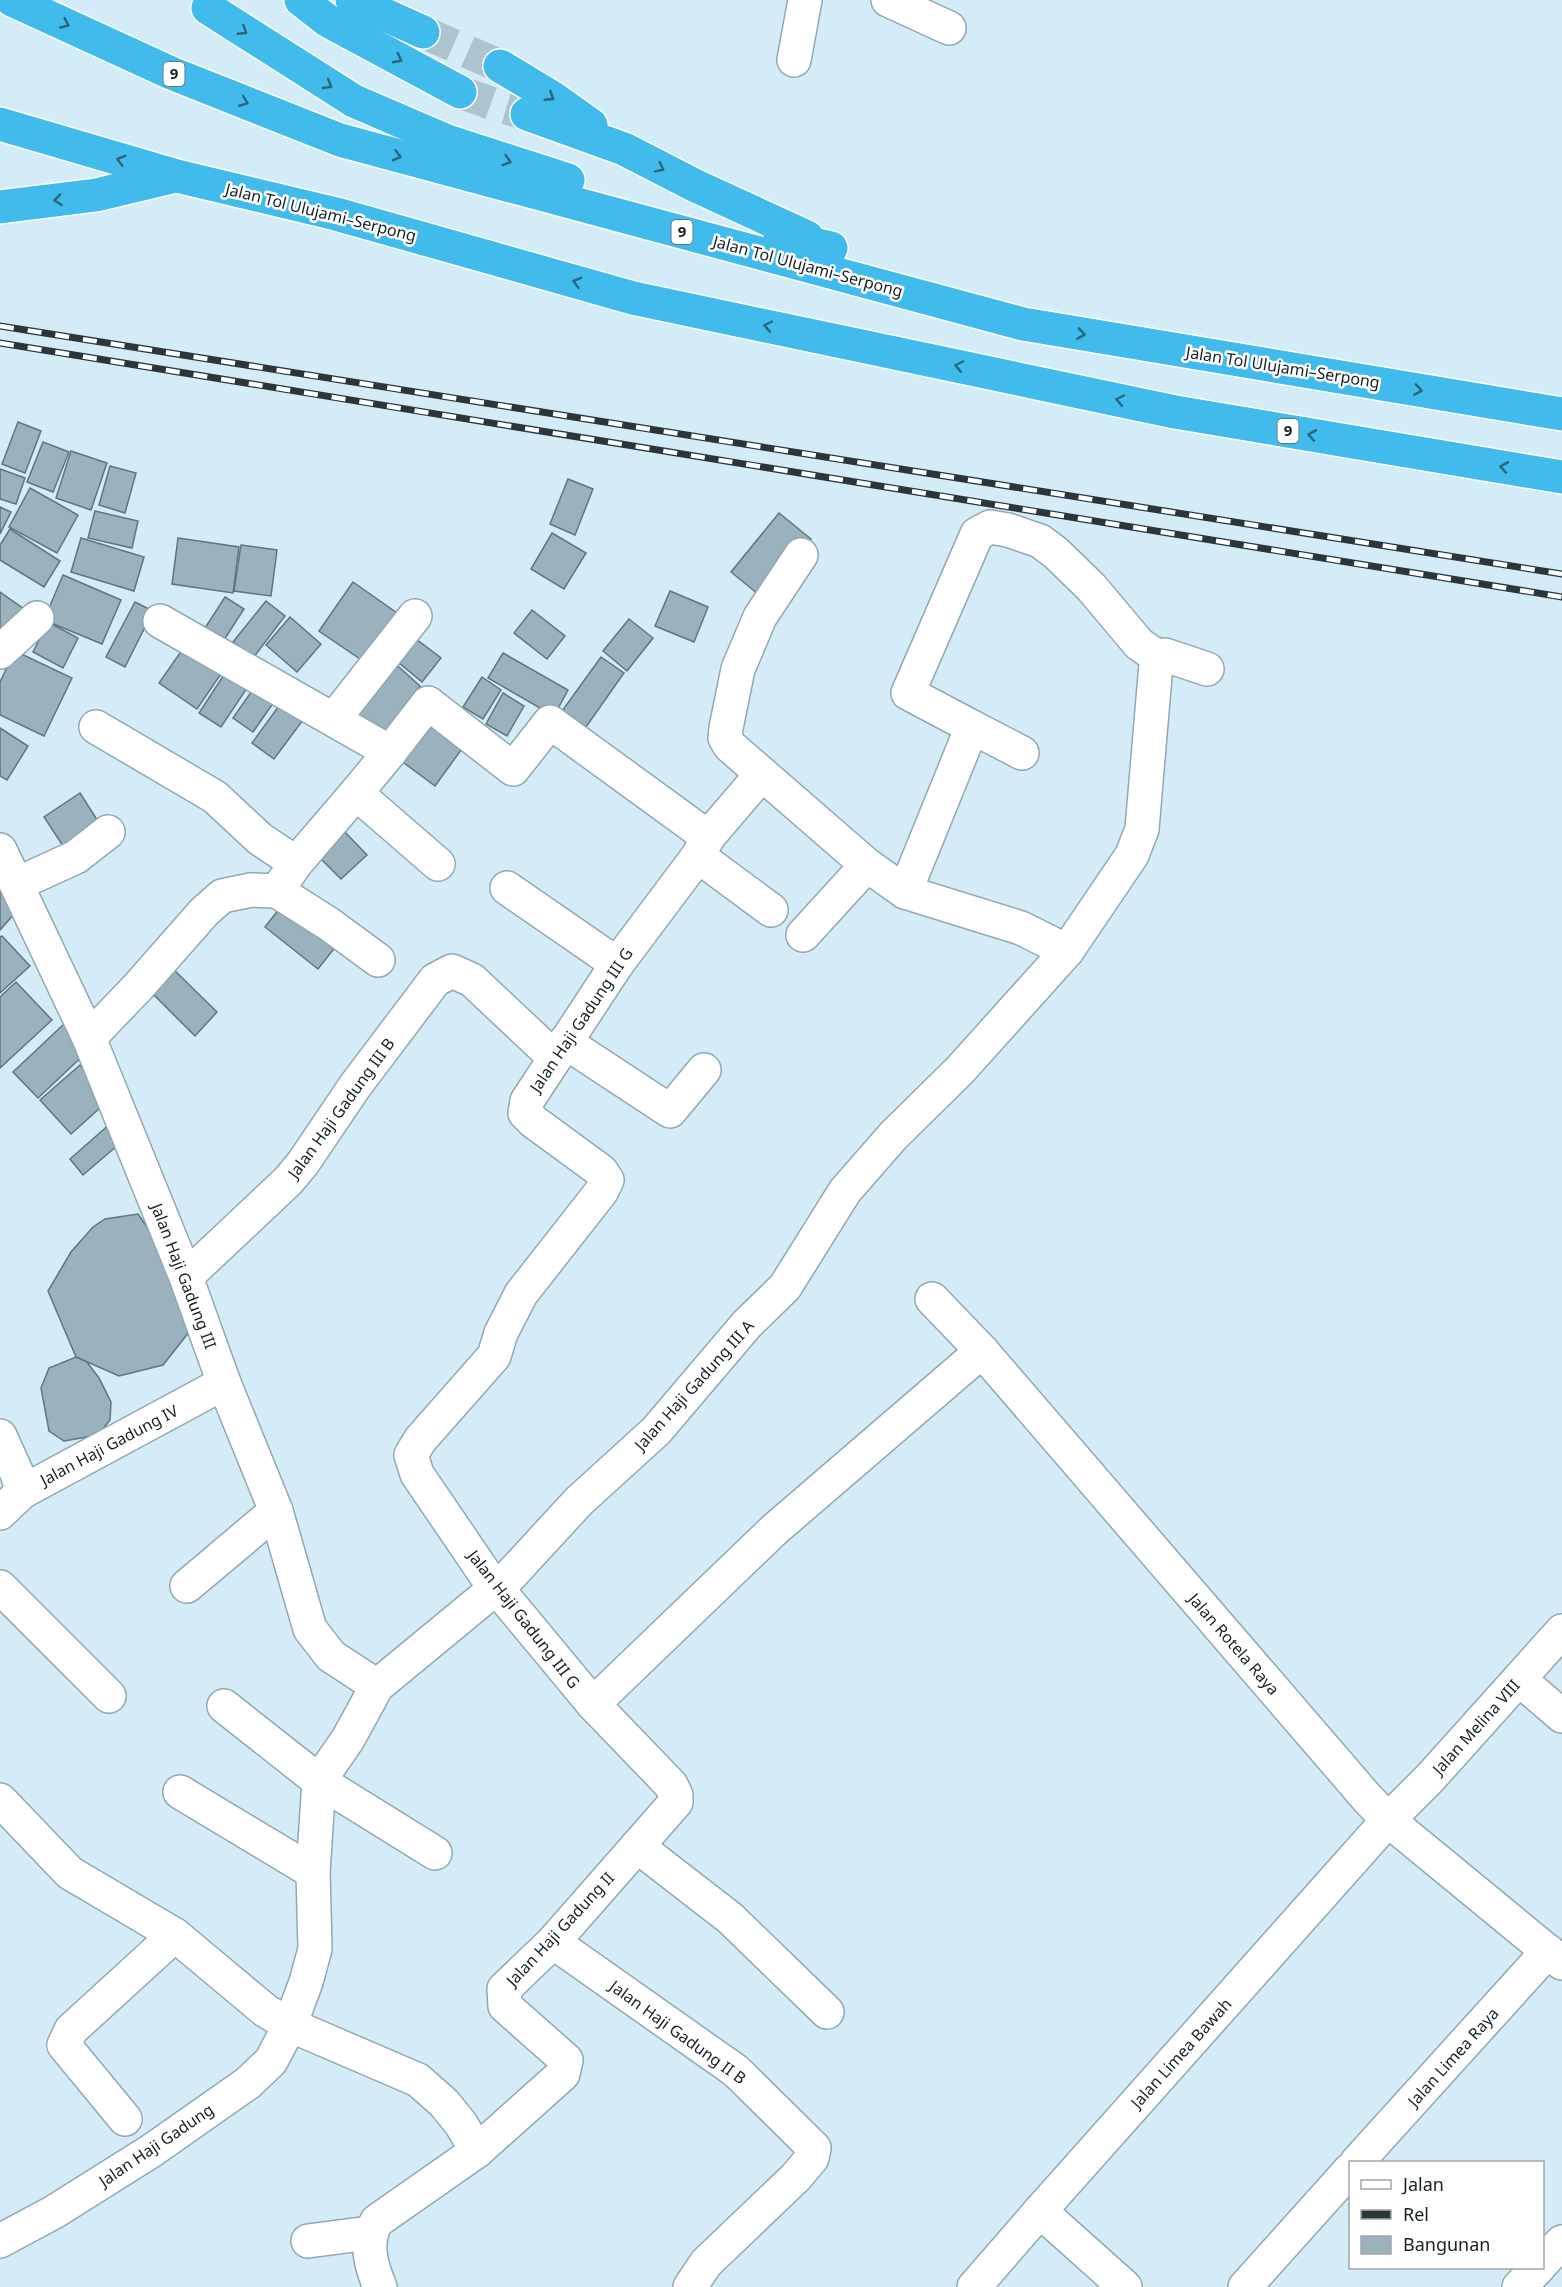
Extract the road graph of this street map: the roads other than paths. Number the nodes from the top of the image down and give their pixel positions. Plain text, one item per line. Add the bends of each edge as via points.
1 (12, 0) edge
2 (301, 0) edge
3 (352, 0) edge
4 (805, 0) edge
5 (888, 0) edge
6 (208, 8) dead end
7 (949, 28) dead end
8 (423, 32) tunnel mouth
9 (794, 60) dead end
10 (500, 66) tunnel mouth
11 (460, 92) tunnel mouth
12 (527, 114) tunnel mouth
13 (0, 124) edge
14 (624, 149) junction
15 (177, 176) junction
16 (0, 207) edge
17 (831, 248) junction
18 (1023, 324) junction
19 (1562, 414) edge
20 (1562, 477) edge
21 (801, 555) dead end
22 (415, 616) dead end
23 (37, 618) dead end
24 (160, 621) dead end
25 (0, 652) edge
26 (1159, 658) junction
27 (1208, 669) dead end
28 (334, 719) junction
29 (96, 727) dead end
30 (972, 727) junction
31 (390, 752) junction
32 (1022, 753) dead end
33 (762, 774) junction
34 (352, 798) junction
35 (108, 832) dead end
36 (703, 846) junction
37 (0, 850) edge
38 (296, 863) junction
39 (438, 864) dead end
40 (867, 864) junction
41 (17, 884) junction
42 (507, 888) dead end
43 (277, 891) junction
44 (905, 892) junction
45 (771, 910) dead end
46 (803, 935) dead end
47 (1067, 951) junction
48 (378, 960) dead end
49 (617, 964) junction
50 (89, 1038) junction
51 (560, 1050) junction
52 (704, 1070) dead end
53 (186, 1277) junction
54 (932, 1299) dead end
55 (982, 1351) junction
56 (224, 1383) junction
57 (0, 1436) edge
58 (11, 1503) edge
59 (276, 1511) junction
60 (187, 1586) dead end
61 (0, 1587) edge
62 (497, 1588) junction
63 (1562, 1631) edge
64 (1519, 1679) junction
65 (377, 1686) junction
66 (109, 1696) dead end
67 (592, 1704) junction
68 (224, 1706) dead end
69 (1562, 1716) edge
70 (319, 1781) junction
71 (180, 1792) dead end
72 (676, 1795) joint
73 (1367, 1797) junction
74 (0, 1800) edge
75 (637, 1846) junction
76 (435, 1853) dead end
77 (312, 1872) junction
78 (175, 1935) junction
79 (553, 1942) junction
80 (1555, 1957) edge
81 (826, 2012) dead end
82 (290, 2025) junction
83 (125, 2119) dead end
84 (477, 2151) junction
85 (1359, 2161) edge
86 (1349, 2171) edge
87 (1040, 2211) junction
88 (369, 2233) junction
89 (0, 2241) edge
90 (308, 2241) dead end
91 (1562, 2242) edge
92 (1544, 2261) edge
93 (1537, 2269) edge
94 (380, 2287) edge
95 (690, 2287) edge
96 (974, 2287) edge
97 (1125, 2287) edge
98 (1245, 2287) edge
99 (1520, 2287) edge

1 -> 18 highway, Jalan Tol Ulujami–Serpong / 9 via 171,73 340,141
2 -> 11 highway via 328,21
3 - 8 highway
4 - 9 street
5 - 7 street
6 -> 17 highway via 354,101 447,141 624,197
10 -> 14 highway
12 - 14 highway
15 -> 13 highway, Jalan Tol Ulujami–Serpong / 9
14 -> 17 highway
15 -> 16 highway via 96,195
20 -> 15 highway, Jalan Tol Ulujami–Serpong / 9 via 1175,412 633,298 336,214
17 - 18 highway
18 -> 19 highway, Jalan Tol Ulujami–Serpong / 9
21 - 33 street via 760,617 738,669 726,728 725,738 730,746
22 - 28 street
23 - 25 street
24 - 28 street
26 - 27 street via 1165,655
26 - 30 street via 1139,644 1056,553 1040,541 990,527 977,534 908,693
26 - 47 street, Jalan Haji Gadung III A via 1142,829 1128,862
28 - 31 street
29 - 38 street via 215,797 260,839
30 - 32 street
30 - 44 street
31 - 34 street
31 - 36 street via 428,704 513,769 550,722
33 - 36 street, Jalan Haji Gadung III G
33 - 40 street
34 - 38 street
34 - 39 street
35 - 41 street via 76,857
36 - 45 street
36 - 49 street, Jalan Haji Gadung III G
37 - 41 street, Jalan Haji Gadung III
38 - 43 street
40 - 44 street
40 - 46 street
41 - 50 street, Jalan Haji Gadung III
42 - 49 street
43 - 48 street
43 - 50 street via 251,890 222,896
44 - 47 street via 1021,928
47 - 62 street, Jalan Haji Gadung III A via 845,1191 785,1287 747,1324 656,1431 579,1501
49 - 51 street, Jalan Haji Gadung III G
50 - 53 street, Jalan Haji Gadung III
51 - 52 street via 670,1111
51 - 53 street, Jalan Haji Gadung III B via 472,980 452,971 435,980 288,1181
51 - 62 street, Jalan Haji Gadung III G via 527,1101 525,1113 601,1171 607,1180 521,1294 501,1332 494,1356 411,1455 417,1474
53 - 56 street, Jalan Haji Gadung III
54 - 55 street, Jalan Rotela Raya
55 - 67 street via 774,1530
55 - 73 street, Jalan Rotela Raya
56 - 58 street, Jalan Haji Gadung IV
56 - 59 street, Jalan Haji Gadung III
57 - 58 street via 18,1476
59 - 60 street
59 - 65 street, Jalan Haji Gadung III via 310,1629 331,1656
61 - 66 street
62 - 65 street
62 - 67 street, Jalan Haji Gadung III G
63 - 64 street, Jalan Melina VIII
64 - 69 street
64 - 73 street, Jalan Melina VIII via 1430,1778
65 - 70 street
67 - 72 street, Jalan Haji Gadung III G via 671,1785
68 - 70 street
70 - 76 street
70 - 77 street
71 - 77 street
72 - 75 street, Jalan Haji Gadung II via 673,1809
73 - 80 street, Jalan Rotela Raya
73 - 87 street, Jalan Limea Bawah
74 - 78 street via 70,1873
75 - 79 street, Jalan Haji Gadung II
75 - 81 street via 730,1918
77 - 82 street via 315,1948
78 - 82 street via 266,2012
78 - 83 street via 71,2030 64,2045
79 - 84 street, Jalan Haji Gadung II via 504,1989 505,2006 566,2060 564,2074
79 - 95 street, Jalan Haji Gadung II B via 736,2071 814,2148 812,2158 706,2263
80 - 85 street, Jalan Limea Raya
82 - 84 street via 418,2080 450,2110
82 - 89 street, Jalan Haji Gadung via 271,2061 248,2083 141,2157
84 - 88 street, Jalan Haji Gadung II via 376,2222
86 - 98 street
87 - 96 street, Jalan Limea Bawah
87 - 97 street
88 - 90 street
88 - 94 street via 371,2266
91 - 92 street
93 - 99 street

